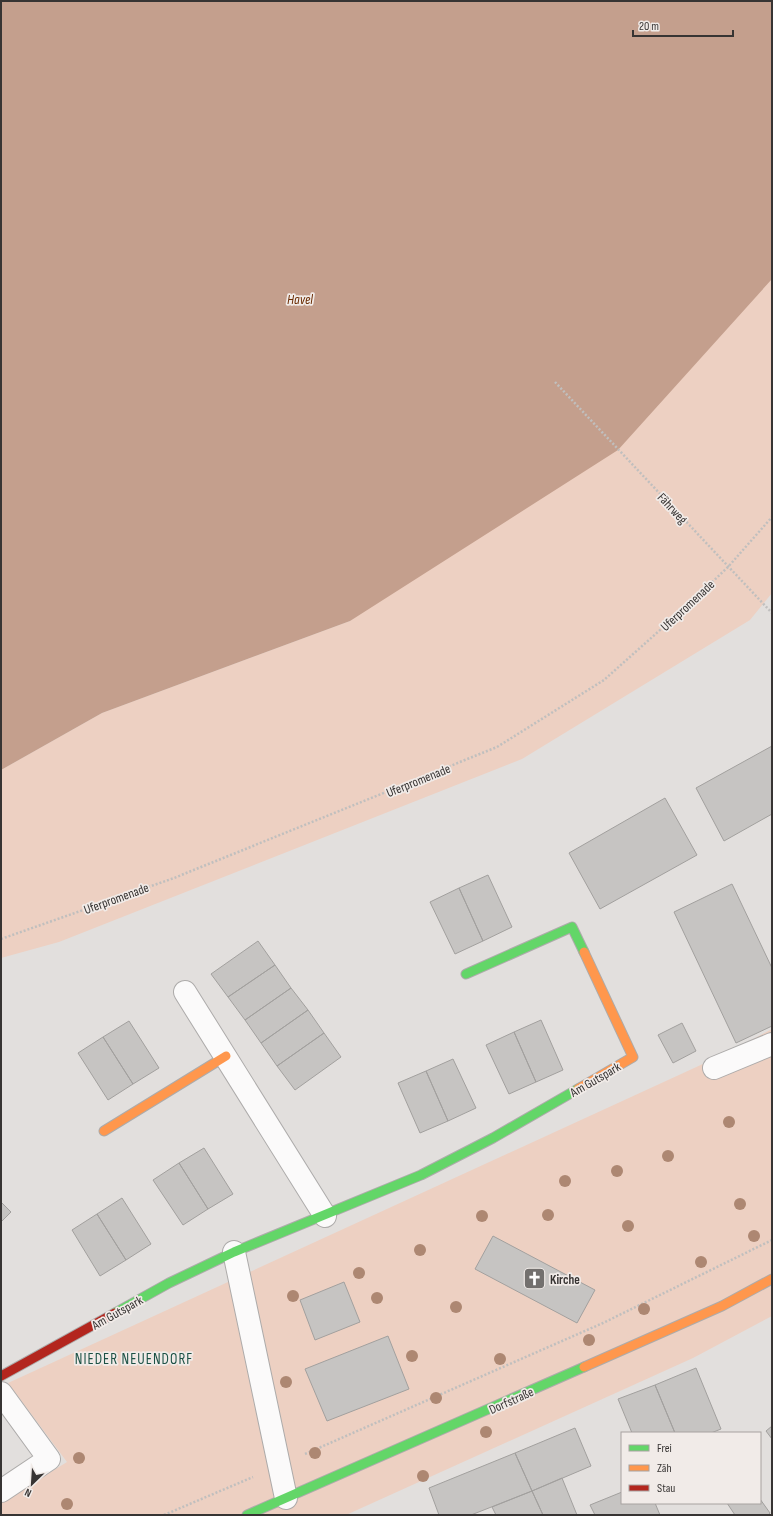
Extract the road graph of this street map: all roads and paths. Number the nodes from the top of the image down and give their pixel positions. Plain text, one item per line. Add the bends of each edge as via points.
1 (555, 382) dead end
2 (772, 517) edge
3 (728, 567) junction
4 (772, 613) edge
5 (1, 939) edge
6 (466, 974) dead end
7 (184, 992) dead end
8 (772, 1044) edge
9 (226, 1056) junction
10 (714, 1068) dead end
11 (104, 1131) dead end
12 (325, 1216) junction
13 (772, 1240) edge
14 (234, 1252) junction
15 (772, 1279) edge
16 (1, 1376) edge
17 (1, 1393) edge
18 (279, 1466) junction
19 (1, 1491) edge
20 (286, 1498) junction
21 (164, 1515) edge
22 (247, 1515) edge

1 - 3 path, Fährweg
2 - 3 path, Uferpromenade
3 - 4 path
3 - 5 path, Uferpromenade via 604,680 497,747 174,878
6 - 12 street, Am Gutspark via 572,927 633,1056 486,1142 421,1175
7 - 9 street
8 - 10 street
9 - 11 street
9 - 12 street
12 - 14 street, Am Gutspark
13 - 18 path via 603,1323
14 - 16 street, Am Gutspark via 169,1283
14 - 18 street
15 - 20 street, Dorfstraße via 680,1325
17 - 19 street via 49,1460
18 - 20 street
18 - 21 path
20 - 22 street, Dorfstraße

